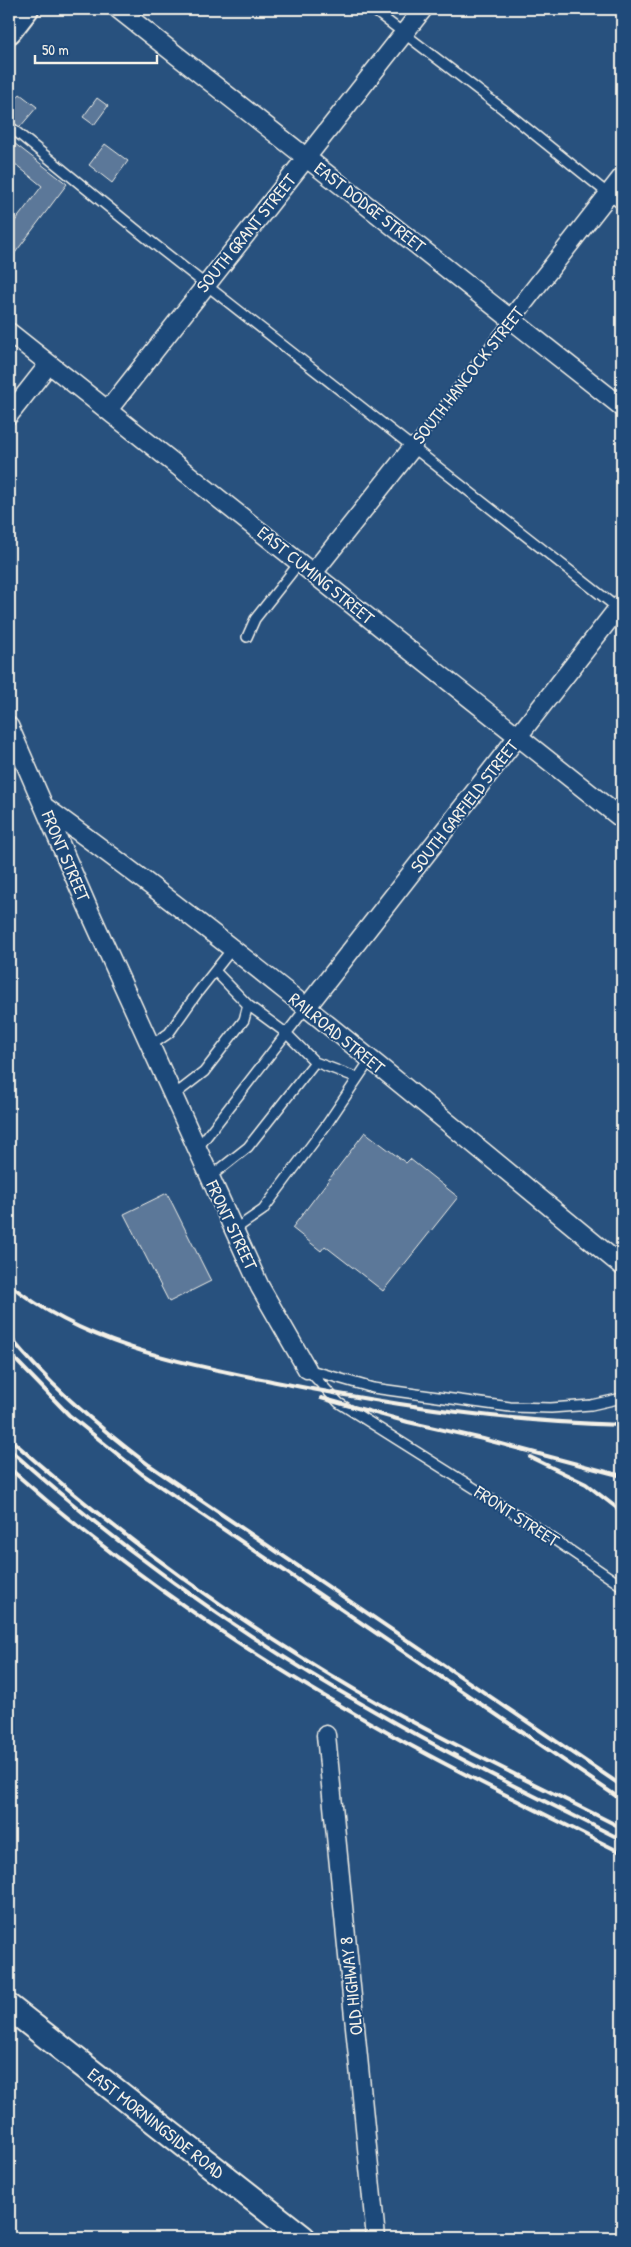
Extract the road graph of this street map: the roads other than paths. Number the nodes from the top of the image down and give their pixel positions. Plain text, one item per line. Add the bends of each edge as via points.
1 (26, 9) edge
2 (118, 9) edge
3 (372, 9) edge
4 (423, 9) edge
5 (9, 31) edge
6 (403, 34) junction
7 (9, 126) edge
8 (307, 157) junction
9 (622, 177) edge
10 (615, 200) edge
11 (206, 283) junction
12 (511, 319) junction
13 (9, 332) edge
14 (49, 364) junction
15 (622, 407) edge
16 (108, 410) junction
17 (9, 415) edge
18 (413, 447) junction
19 (307, 567) junction
20 (621, 608) edge
21 (247, 637) dead end
22 (9, 726) edge
23 (518, 737) junction
24 (45, 807) junction
25 (622, 819) edge
26 (232, 949) junction
27 (214, 971) junction
28 (248, 1005) junction
29 (306, 1008) junction
30 (286, 1033) junction
31 (150, 1046) junction
32 (370, 1060) junction
33 (315, 1062) junction
34 (358, 1078) junction
35 (173, 1096) junction
36 (197, 1149) junction
37 (210, 1177) junction
38 (234, 1230) junction
39 (622, 1266) edge
40 (307, 1369) junction
41 (622, 1398) edge
42 (622, 1586) edge
43 (326, 1735) dead end
44 (9, 2007) edge
45 (303, 2238) edge
46 (376, 2238) edge

1 - 5 street
2 - 8 street, EAST DODGE STREET
3 - 6 lane
4 - 6 street, SOUTH GRANT STREET
6 - 8 street, SOUTH GRANT STREET
6 - 10 lane via 503,109
7 - 11 lane
8 - 11 street, SOUTH GRANT STREET
8 - 12 street, EAST DODGE STREET
9 - 10 street, SOUTH HANCOCK STREET
10 - 12 street, SOUTH HANCOCK STREET
11 - 16 street, SOUTH GRANT STREET
11 - 18 lane
12 - 15 street, EAST DODGE STREET
12 - 18 lane, SOUTH HANCOCK STREET
13 - 14 street, EAST CUMING STREET
14 - 16 street, EAST CUMING STREET
14 - 17 street
16 - 19 street, EAST CUMING STREET
18 - 19 street, SOUTH HANCOCK STREET
18 - 20 lane
19 - 21 lane via 255,619
19 - 23 street, EAST CUMING STREET
20 - 23 street, SOUTH GARFIELD STREET
22 - 24 street, FRONT STREET
23 - 25 street, EAST CUMING STREET
23 - 29 street, SOUTH GARFIELD STREET
24 - 26 street, RAILROAD STREET via 128,866
24 - 31 street, FRONT STREET
26 - 27 lane
26 - 29 street, RAILROAD STREET
27 - 28 lane
27 - 31 lane via 170,1033
28 - 30 lane
28 - 35 lane via 244,1020 204,1072
29 - 30 lane
29 - 32 street, RAILROAD STREET
30 - 33 lane
30 - 36 lane
31 - 35 street, FRONT STREET
32 - 34 lane
32 - 39 street, RAILROAD STREET
33 - 34 lane
33 - 37 lane via 248,1147
34 - 38 lane via 263,1210
35 - 36 street, FRONT STREET
36 - 37 street, FRONT STREET
37 - 38 street, FRONT STREET
38 - 40 street, FRONT STREET via 276,1317
40 - 41 lane via 374,1388 510,1407 591,1405
40 - 42 lane, FRONT STREET via 339,1402 533,1525
43 - 46 street, OLD HIGHWAY 8
44 - 45 street, EAST MORNINGSIDE ROAD

